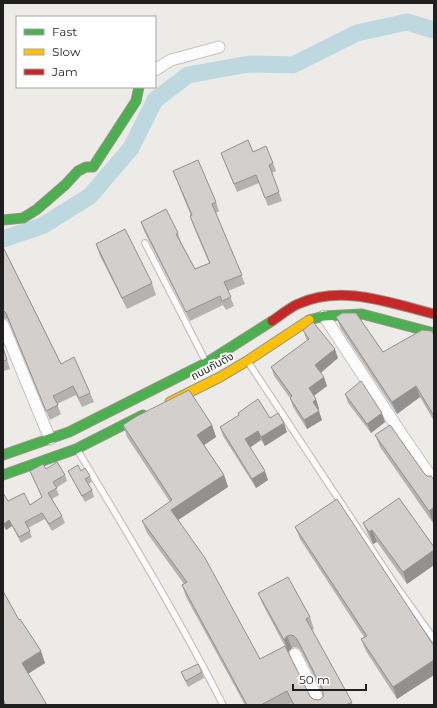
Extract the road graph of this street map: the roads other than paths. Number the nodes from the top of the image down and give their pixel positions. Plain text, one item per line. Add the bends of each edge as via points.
1 (219, 47) dead end
2 (156, 69) edge
3 (138, 88) edge
4 (3, 220) edge
5 (145, 243) dead end
6 (344, 305) junction
7 (434, 314) edge
8 (324, 316) junction
9 (3, 325) edge
10 (434, 333) edge
11 (248, 361) junction
12 (206, 362) junction
13 (177, 377) junction
14 (186, 394) junction
15 (50, 439) junction
16 (76, 449) junction
17 (3, 455) edge
18 (29, 456) junction
19 (3, 475) edge
20 (434, 481) edge
21 (434, 639) edge
22 (295, 654) dead end
23 (224, 705) edge
24 (321, 705) edge

1 - 2 street via 171,60
3 - 4 main road via 136,101 93,166 78,171 36,210 23,218
5 - 12 lane
6 - 7 main road, ถนนกันตัง via 365,296
6 - 8 main road, ถนนกันตัง
6 - 10 main road, ถนนกันตัง via 362,314
6 - 12 main road, ถนนกันตัง via 327,295 298,304
8 - 11 main road, ถนนกันตัง via 306,321
8 - 20 street
9 - 15 street
11 - 14 main road, ถนนกันตัง
11 - 21 lane via 392,580
12 - 13 main road, ถนนกันตัง
13 - 14 main road
13 - 15 main road, ถนนกันตัง via 69,432
14 - 16 main road, ถนนกันตัง
15 - 18 main road, ถนนกันตัง
16 - 18 main road, ถนนกันตัง
16 - 23 lane via 126,530
17 - 18 main road, ถนนกันตัง
18 - 19 main road, ถนนกันตัง
22 - 24 street

